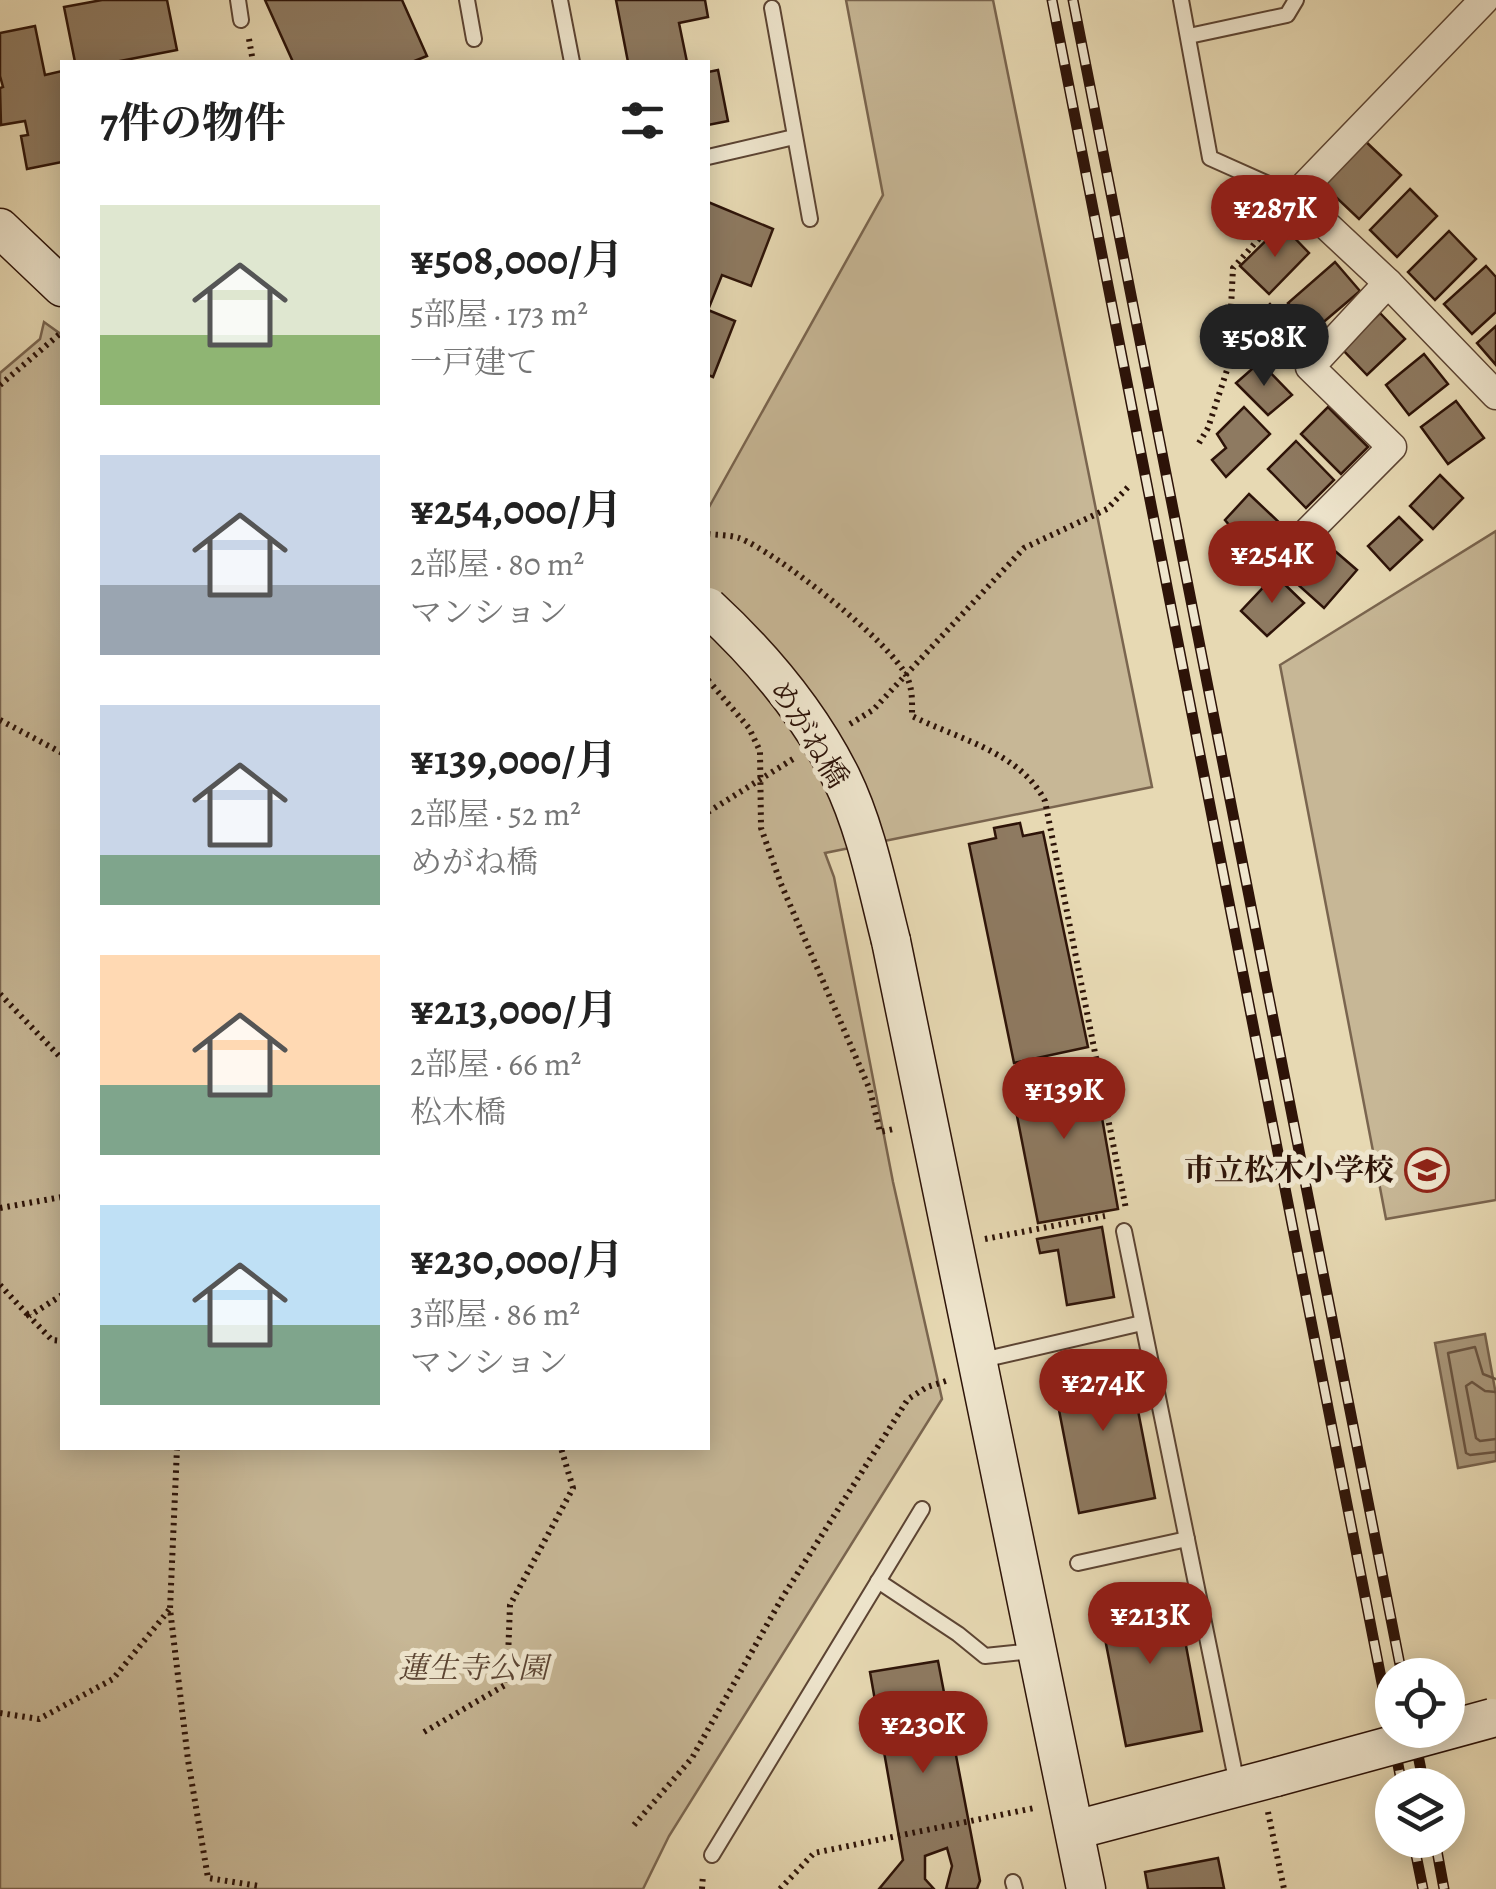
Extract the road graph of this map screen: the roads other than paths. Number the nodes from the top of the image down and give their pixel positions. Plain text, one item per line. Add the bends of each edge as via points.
1 (238, 0) edge
2 (467, 0) edge
3 (560, 0) edge
4 (1181, 0) edge
5 (1296, 0) edge
6 (1484, 0) edge
7 (772, 8) dead end
8 (242, 20) dead end
9 (1188, 36) junction
10 (474, 39) dead end
11 (572, 60) edge
12 (794, 138) junction
13 (710, 157) edge
14 (1295, 196) junction
15 (810, 220) dead end
16 (0, 228) edge
17 (1388, 283) junction
18 (60, 286) edge
19 (1496, 395) edge
20 (1275, 565) dead end
21 (710, 609) edge
22 (1126, 1226) road end
23 (1142, 1323) junction
24 (964, 1370) junction
25 (922, 1509) dead end
26 (1187, 1539) junction
27 (1078, 1563) dead end
28 (878, 1581) junction
29 (1038, 1650) junction
30 (1494, 1718) edge
31 (1260, 1789) junction
32 (1075, 1830) junction
33 (712, 1855) dead end
34 (1086, 1889) edge

1 - 8 lane
2 - 10 lane
3 - 11 lane
4 - 9 lane
5 - 9 lane via 1287,16
6 - 14 street
7 - 12 lane
9 - 14 lane via 1210,158
12 - 13 lane
12 - 15 lane
14 - 17 street
16 - 18 street
17 - 19 street
17 - 20 street via 1310,367 1392,448
21 - 24 street, めがね橋, bridge via 779,682 841,778 871,860 891,941
22 - 23 lane
23 - 24 lane
23 - 26 lane
24 - 29 street, めがね橋
25 - 28 lane
26 - 27 lane
26 - 31 lane
28 - 29 lane via 985,1656
28 - 33 lane
29 - 32 street, めがね橋
30 - 31 street, bridge
31 - 32 street
32 - 34 street, めがね橋

